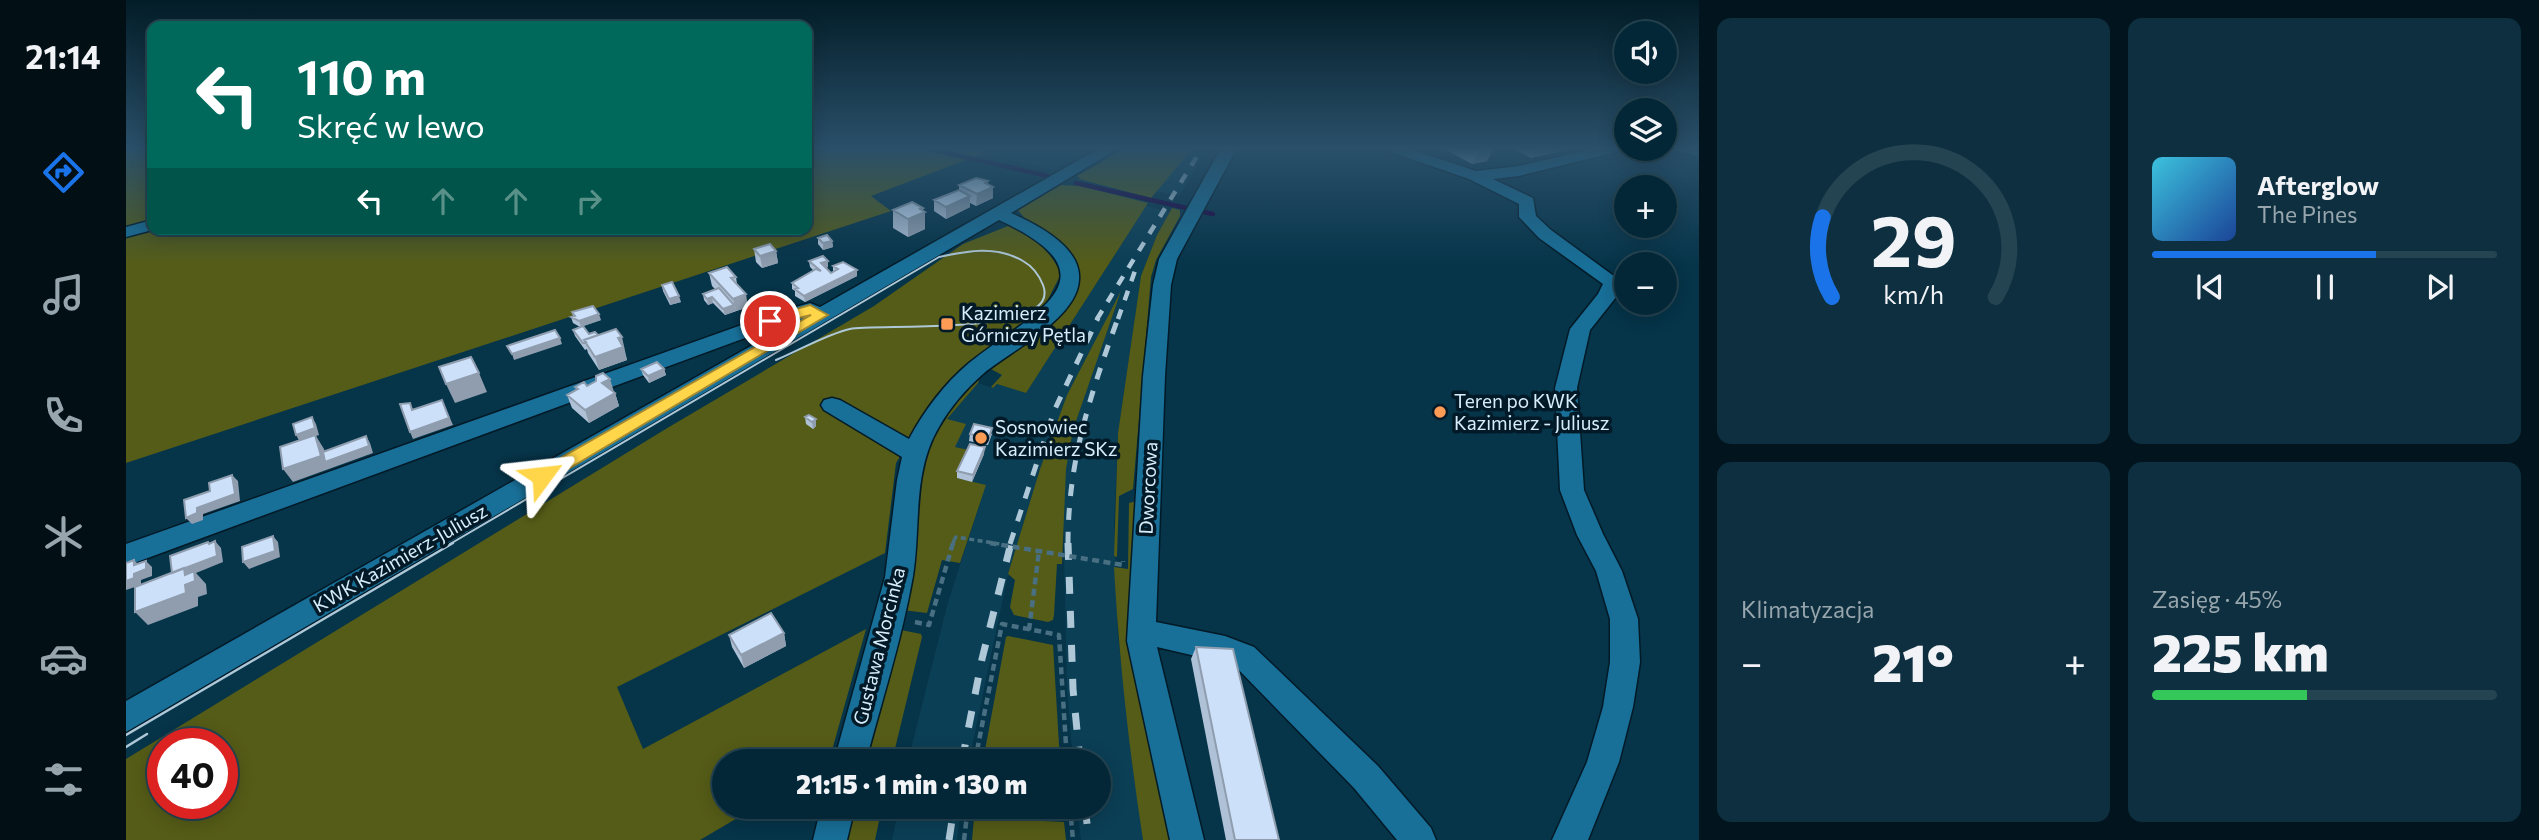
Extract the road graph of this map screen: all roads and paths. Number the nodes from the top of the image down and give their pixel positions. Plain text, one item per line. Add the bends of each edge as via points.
1 (1042, 187) edge
2 (1206, 187) edge
3 (1497, 187) edge
4 (997, 213) junction
5 (147, 226) edge
6 (126, 232) edge
7 (821, 315) junction
8 (832, 405) dead end
9 (914, 453) junction
10 (1039, 553) junction
11 (126, 555) edge
12 (1123, 561) dead end
13 (913, 622) dead end
14 (1029, 630) junction
15 (1142, 631) junction
16 (126, 717) edge
17 (853, 749) edge
18 (977, 749) edge
19 (1066, 749) edge
20 (835, 819) edge
21 (967, 819) edge
22 (1071, 819) edge
23 (830, 840) edge
24 (964, 840) edge
25 (1073, 840) edge
26 (1188, 840) edge
27 (1419, 840) edge
28 (1569, 840) edge

1 - 4 street, KWK Kazimierz-Juliusz
2 - 15 street, Dworcowa via 1168,259 1162,285
3 - 28 street via 1527,202 1528,217 1545,234 1613,282 1580,330 1566,388 1572,490 1609,571 1624,619 1625,662 1603,762
4 - 7 street, KWK Kazimierz-Juliusz
4 - 9 street, Gustawa Morcinka via 1050,242 1070,270 1070,283 1049,314 954,390
5 - 6 street
7 - 11 street via 810,309 791,314
7 - 16 street, KWK Kazimierz-Juliusz
8 - 9 street
9 - 17 street, Gustawa Morcinka via 899,576
10 - 12 path, bridge via 1123,565
10 - 13 path, bridge via 956,537 929,625
10 - 14 path
14 - 18 path via 1002,624
14 - 19 path via 1059,635
15 - 26 street, Dworcowa
15 - 27 street via 1244,656 1366,778
20 - 23 street
21 - 24 path
22 - 25 path

